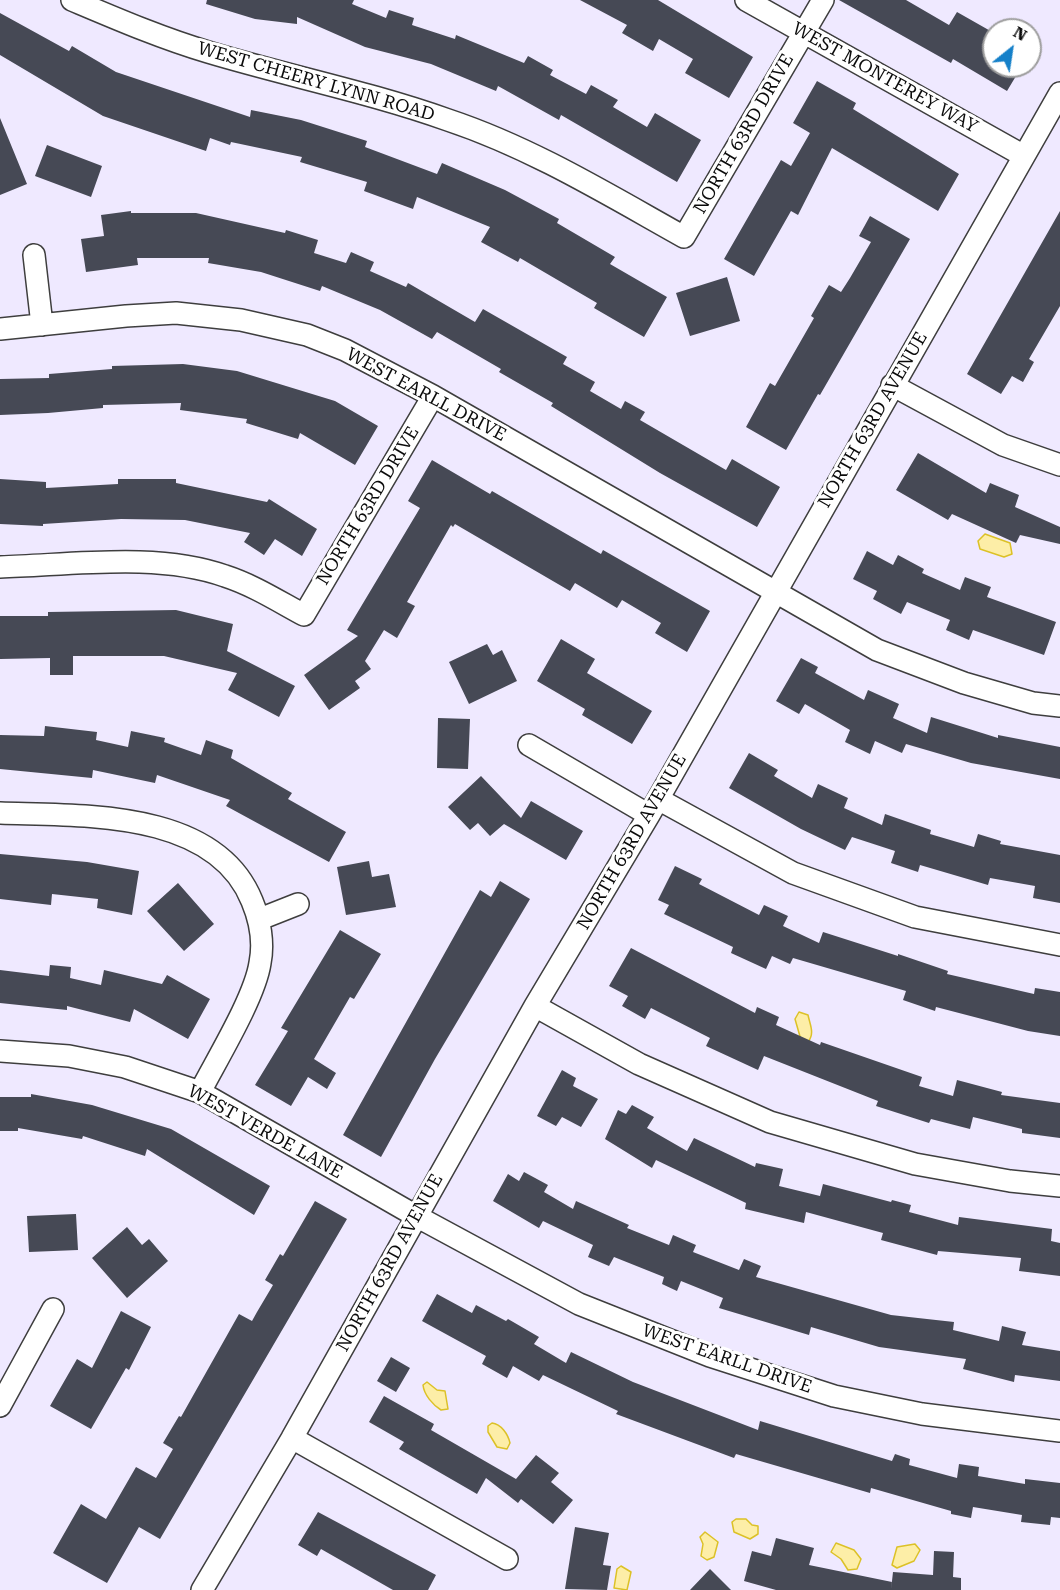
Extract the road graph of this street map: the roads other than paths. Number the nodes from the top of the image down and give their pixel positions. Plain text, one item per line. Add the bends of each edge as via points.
1 (72, 0) edge
2 (746, 0) edge
3 (822, 0) edge
4 (804, 33) junction
5 (1060, 93) edge
6 (1024, 156) junction
7 (684, 237) joint
8 (34, 255) dead end
9 (42, 325) junction
10 (0, 329) edge
11 (892, 385) junction
12 (433, 396) junction
13 (1060, 465) edge
14 (0, 567) edge
15 (775, 591) junction
16 (1060, 705) edge
17 (530, 746) dead end
18 (653, 807) junction
19 (0, 813) edge
20 (298, 904) dead end
21 (260, 919) junction
22 (1060, 945) edge
23 (535, 1006) junction
24 (0, 1052) edge
25 (200, 1092) junction
26 (1060, 1186) edge
27 (416, 1216) junction
28 (53, 1309) dead end
29 (0, 1406) edge
30 (1060, 1431) edge
31 (292, 1438) junction
32 (507, 1558) dead end
33 (202, 1590) edge

1 - 7 street, WEST CHEERY LYNN ROAD via 145,31 206,51 363,92 450,120 539,157
2 - 4 street, WEST MONTEREY WAY
3 - 4 street, NORTH 63RD DRIVE
4 - 6 street, WEST MONTEREY WAY
4 - 7 street, NORTH 63RD DRIVE
5 - 6 street, NORTH 63RD AVENUE
6 - 11 street, NORTH 63RD AVENUE
8 - 9 street
9 - 10 street, WEST EARLL DRIVE
9 - 12 street, WEST EARLL DRIVE via 176,314 241,320 307,335 345,350
11 - 13 street via 1003,445
11 - 15 street, NORTH 63RD AVENUE
12 - 14 street, NORTH 63RD DRIVE via 304,615 225,576 195,568 141,562
12 - 15 street, WEST EARLL DRIVE
15 - 16 street via 877,650 964,683 1033,703
15 - 18 street, NORTH 63RD AVENUE
17 - 18 street
18 - 22 street via 793,873 915,917
18 - 23 street, NORTH 63RD AVENUE
19 - 21 street via 59,815 166,828 202,844 232,865
20 - 21 street
21 - 25 street via 260,964 245,1004
23 - 26 street via 639,1064 770,1122 915,1164
23 - 27 street, NORTH 63RD AVENUE
24 - 25 street, WEST VERDE LANE via 69,1056 114,1065
25 - 27 street, WEST VERDE LANE
27 - 30 street, WEST EARLL DRIVE via 579,1304 720,1360 834,1396 922,1414
27 - 31 street, NORTH 63RD AVENUE
28 - 29 street
31 - 32 street
31 - 33 street, NORTH 63RD AVENUE

